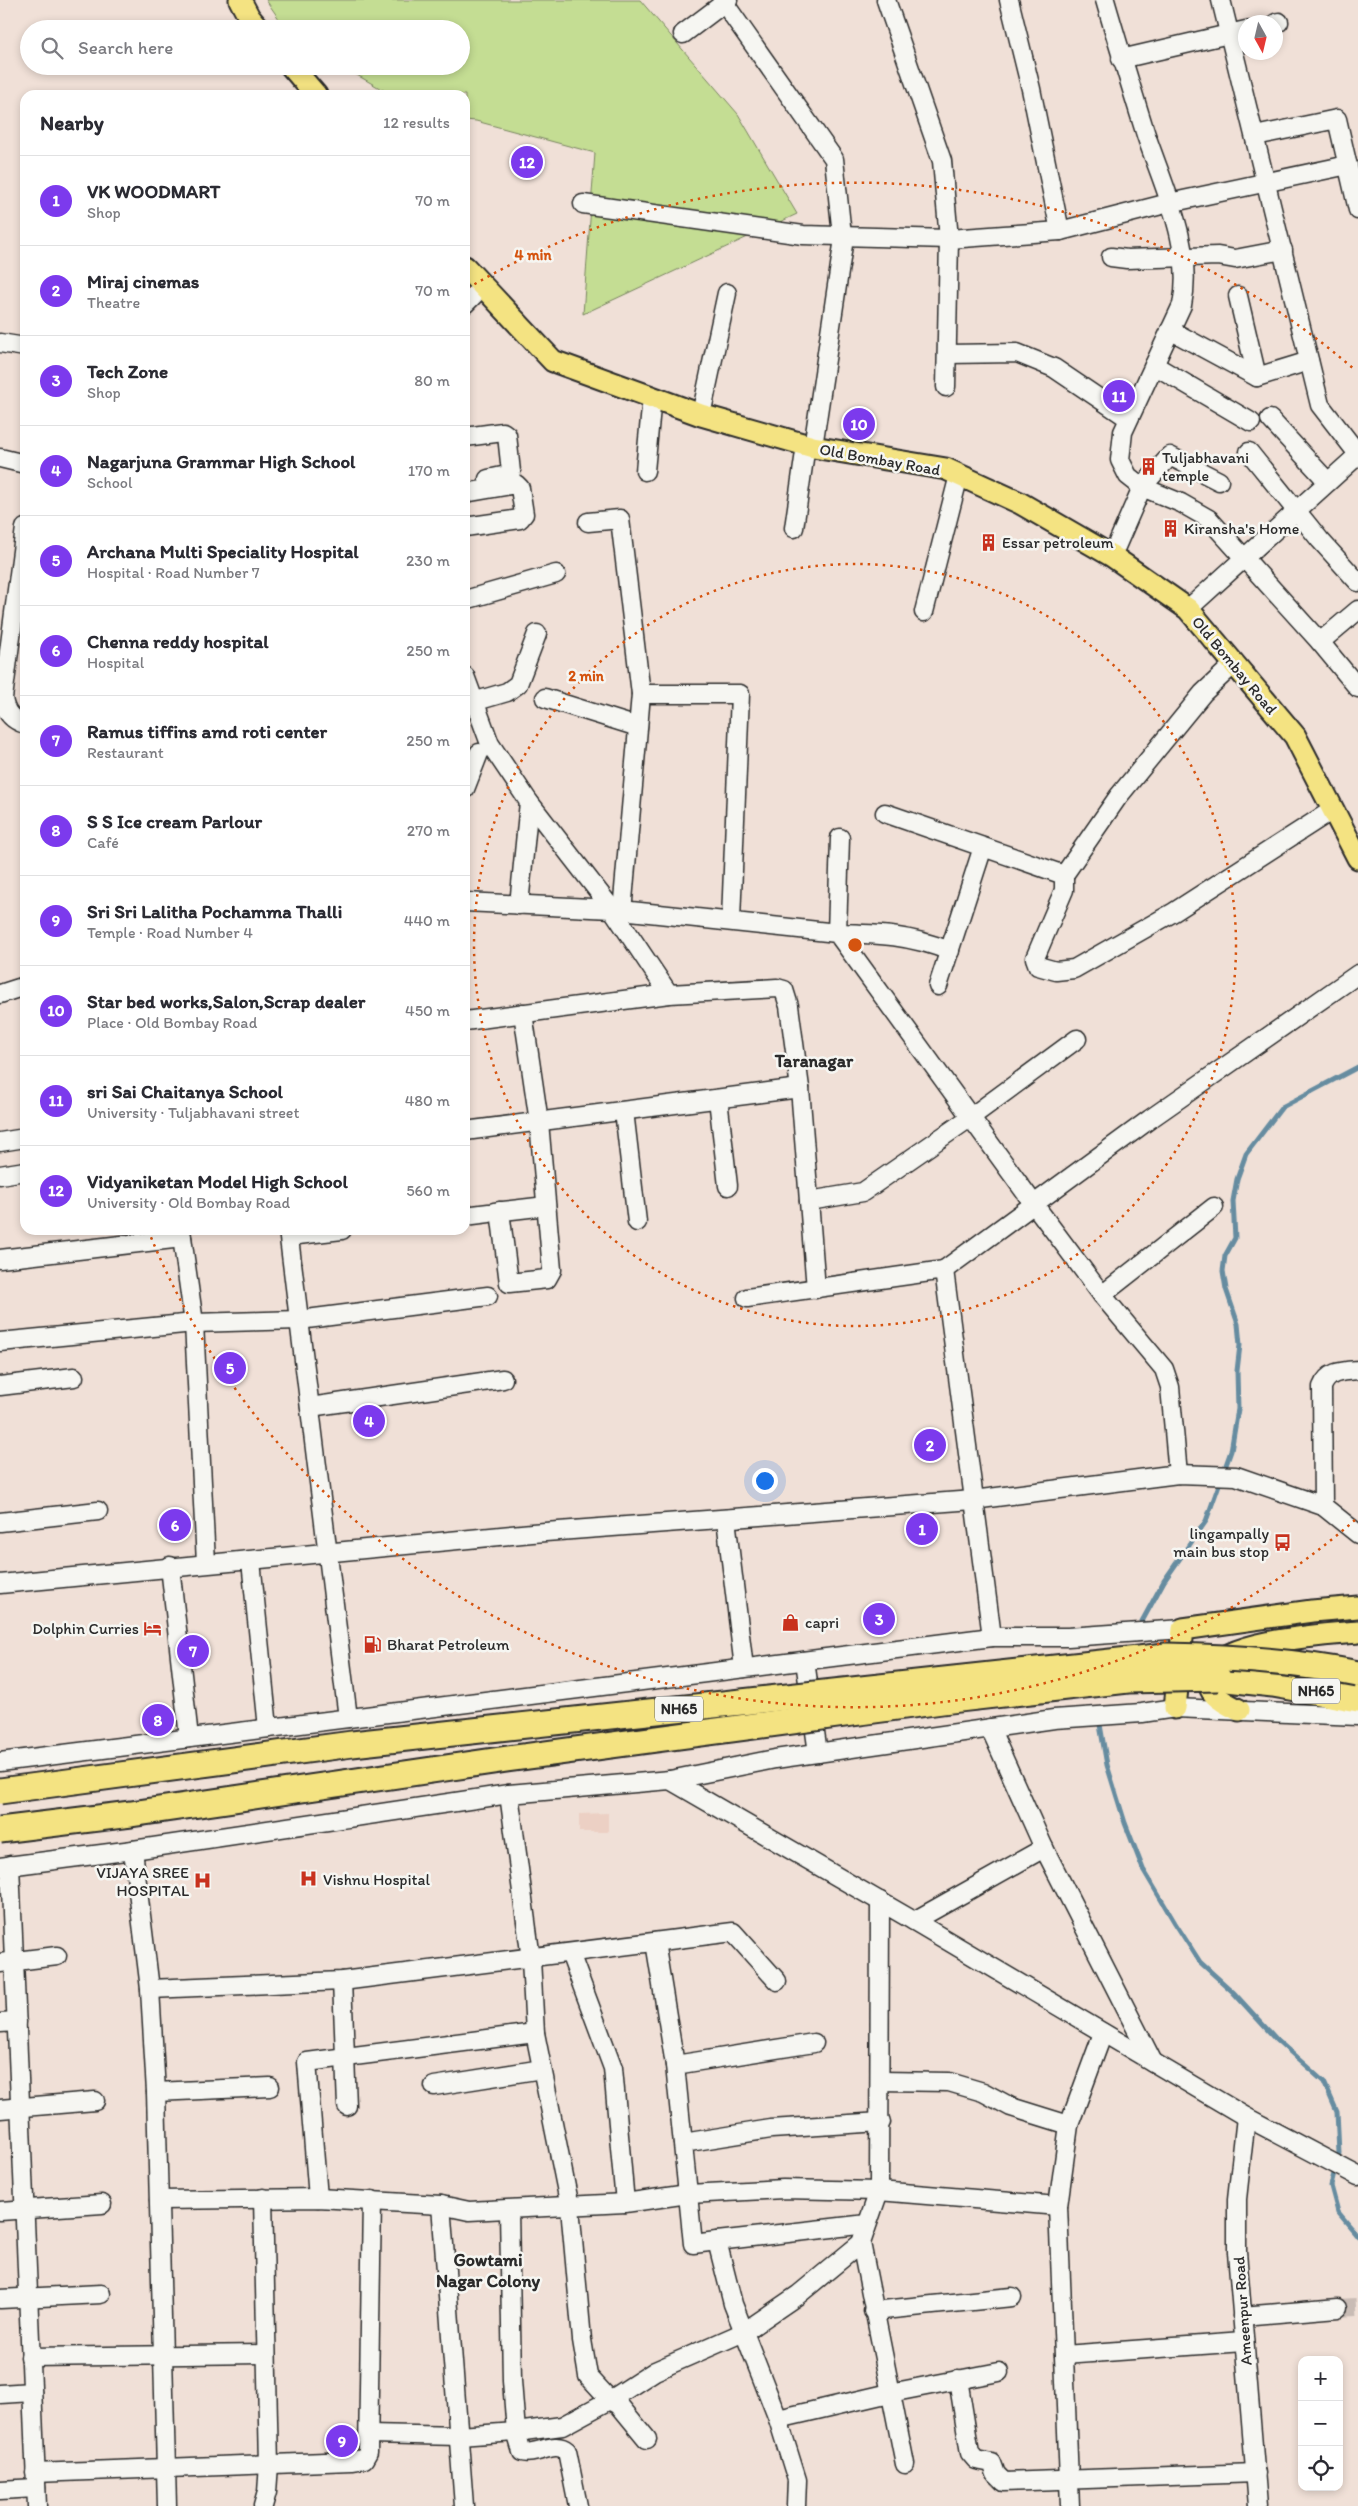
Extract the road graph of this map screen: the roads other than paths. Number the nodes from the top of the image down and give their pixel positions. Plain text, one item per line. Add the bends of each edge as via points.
1 (240, 0) edge
2 (886, 0) edge
3 (1009, 0) edge
4 (1105, 0) edge
5 (1221, 0) edge
6 (725, 1) edge
7 (252, 20) edge
8 (1237, 32) edge
9 (683, 34) dead end
10 (1122, 59) junction
11 (299, 75) edge
12 (312, 90) edge
13 (1255, 136) junction
14 (1348, 165) junction
15 (1266, 181) junction
16 (1169, 203) junction
17 (583, 204) dead end
18 (1358, 210) edge
19 (1060, 231) junction
20 (841, 235) junction
21 (949, 239) junction
22 (1283, 250) junction
23 (1111, 257) dead end
24 (1183, 258) junction
25 (470, 273) edge
26 (482, 286) junction
27 (727, 293) dead end
28 (1238, 296) dead end
29 (470, 299) edge
30 (1170, 330) junction
31 (0, 343) edge
32 (20, 346) edge
33 (947, 354) junction
34 (1309, 361) junction
35 (1154, 365) junction
36 (1257, 377) junction
37 (946, 388) dead end
38 (652, 397) junction
39 (701, 415) junction
40 (1128, 418) junction
41 (1270, 419) dead end
42 (1251, 422) dead end
43 (470, 435) edge
44 (809, 446) junction
45 (1249, 452) dead end
46 (1358, 454) edge
47 (0, 458) edge
48 (20, 463) edge
49 (645, 471) dead end
50 (959, 475) junction
51 (470, 481) edge
52 (1219, 481) dead end
53 (1328, 482) junction
54 (1142, 487) junction
55 (470, 492) edge
56 (1296, 510) junction
57 (588, 522) dead end
58 (470, 526) edge
59 (794, 528) dead end
60 (1112, 556) junction
61 (1243, 557) junction
62 (20, 567) edge
63 (556, 574) dead end
64 (1358, 582) edge
65 (470, 599) edge
66 (1188, 608) junction
67 (1358, 610) edge
68 (924, 612) dead end
69 (536, 634) dead end
70 (1320, 642) junction
71 (1234, 664) junction
72 (1358, 688) edge
73 (470, 692) edge
74 (641, 694) junction
75 (545, 698) dead end
76 (473, 702) junction
77 (3, 709) edge
78 (20, 722) edge
79 (638, 727) junction
80 (479, 751) edge
81 (470, 775) edge
82 (529, 802) junction
83 (1334, 809) junction
84 (884, 812) dead end
85 (840, 838) dead end
86 (983, 847) junction
87 (1358, 858) edge
88 (1064, 875) junction
89 (470, 902) edge
90 (519, 905) junction
91 (617, 910) junction
92 (731, 920) junction
93 (837, 933) junction
94 (950, 950) junction
95 (1358, 974) edge
96 (938, 986) dead end
97 (20, 988) edge
98 (0, 994) edge
99 (669, 994) junction
100 (523, 1013) junction
101 (470, 1020) edge
102 (1077, 1039) dead end
103 (800, 1088) junction
104 (718, 1099) junction
105 (624, 1111) junction
106 (971, 1118) junction
107 (539, 1122) junction
108 (470, 1130) edge
109 (20, 1139) edge
110 (0, 1142) edge
111 (20, 1172) edge
112 (0, 1175) edge
113 (728, 1186) dead end
114 (809, 1201) junction
115 (1033, 1204) junction
116 (546, 1206) junction
117 (1214, 1207) dead end
118 (494, 1212) junction
119 (470, 1215) edge
120 (638, 1222) dead end
121 (174, 1235) edge
122 (181, 1235) edge
123 (289, 1235) edge
124 (0, 1259) edge
125 (944, 1270) junction
126 (816, 1290) junction
127 (488, 1296) dead end
128 (1102, 1296) junction
129 (747, 1298) dead end
130 (299, 1320) junction
131 (194, 1323) junction
132 (0, 1342) edge
133 (1358, 1370) edge
134 (74, 1377) dead end
135 (504, 1379) dead end
136 (0, 1386) edge
137 (310, 1407) junction
138 (1183, 1475) junction
139 (973, 1500) junction
140 (1323, 1506) junction
141 (98, 1511) dead end
142 (726, 1519) junction
143 (0, 1522) edge
144 (1358, 1534) edge
145 (328, 1552) junction
146 (251, 1560) junction
147 (206, 1563) junction
148 (170, 1566) junction
149 (0, 1584) edge
150 (1358, 1607) edge
151 (1258, 1618) junction
152 (1183, 1629) junction
153 (1358, 1632) edge
154 (992, 1637) junction
155 (1301, 1637) junction
156 (806, 1661) junction
157 (744, 1668) junction
158 (1358, 1674) edge
159 (1175, 1708) junction
160 (1239, 1710) junction
161 (1356, 1710) edge
162 (348, 1718) junction
163 (268, 1728) junction
164 (990, 1728) junction
165 (189, 1738) junction
166 (818, 1753) junction
167 (0, 1762) edge
168 (670, 1780) junction
169 (0, 1790) edge
170 (509, 1794) junction
171 (0, 1830) edge
172 (1044, 1848) junction
173 (133, 1850) junction
174 (5, 1866) edge
175 (880, 1901) junction
176 (914, 1921) junction
177 (655, 1942) junction
178 (570, 1953) junction
179 (57, 1956) dead end
180 (531, 1959) junction
181 (7, 1963) edge
182 (342, 1981) junction
183 (777, 1981) dead end
184 (150, 1989) junction
185 (8, 2022) edge
186 (535, 2033) junction
187 (1103, 2033) junction
188 (814, 2043) dead end
189 (345, 2059) junction
190 (1153, 2062) junction
191 (675, 2065) junction
192 (542, 2069) junction
193 (880, 2081) junction
194 (434, 2086) dead end
195 (270, 2087) dead end
196 (156, 2092) junction
197 (95, 2101) dead end
198 (348, 2106) dead end
199 (20, 2107) junction
200 (0, 2109) edge
201 (1246, 2117) junction
202 (881, 2122) junction
203 (1069, 2125) junction
204 (683, 2143) junction
205 (1350, 2172) edge
206 (880, 2191) junction
207 (688, 2194) junction
208 (263, 2198) junction
209 (318, 2198) junction
210 (159, 2200) junction
211 (372, 2200) junction
212 (625, 2203) junction
213 (102, 2204) dead end
214 (441, 2205) junction
215 (570, 2206) junction
216 (1058, 2206) junction
217 (24, 2210) junction
218 (509, 2210) junction
219 (0, 2211) edge
220 (867, 2224) junction
221 (717, 2241) junction
222 (861, 2243) junction
223 (101, 2294) dead end
224 (1012, 2297) dead end
225 (28, 2298) junction
226 (0, 2299) edge
227 (1338, 2308) tunnel mouth
228 (873, 2311) junction
229 (1242, 2316) junction
230 (744, 2332) junction
231 (1243, 2342) junction
232 (265, 2354) junction
233 (1064, 2355) junction
234 (30, 2357) junction
235 (164, 2357) junction
236 (999, 2372) dead end
237 (958, 2379) junction
238 (32, 2392) junction
239 (890, 2393) junction
240 (0, 2394) edge
241 (610, 2400) junction
242 (778, 2419) junction
243 (516, 2432) junction
244 (369, 2434) junction
245 (459, 2436) junction
246 (647, 2438) dead end
247 (905, 2464) dead end
248 (269, 2465) junction
249 (166, 2468) junction
250 (1256, 2473) junction
251 (36, 2480) junction
252 (1069, 2480) junction
253 (0, 2490) edge
254 (37, 2506) edge
255 (167, 2506) edge
256 (263, 2506) edge
257 (464, 2506) edge
258 (578, 2506) edge
259 (796, 2506) edge
260 (1070, 2506) edge
261 (1258, 2506) edge

1 - 7 main road
2 - 21 street via 942,161
3 - 19 street
4 - 10 street
5 - 8 street
6 - 9 street
6 - 20 street via 834,159
8 - 10 street
8 - 13 street
10 - 16 street
11 - 12 main road
13 - 14 street via 1336,119
13 - 15 street
14 - 15 street
14 - 18 street
15 - 16 street
15 - 22 street
16 - 19 street
16 - 24 street
17 - 20 street via 803,235
19 - 21 street
20 - 21 street
20 - 44 street via 841,263
21 - 33 street
22 - 24 street via 1235,259 1218,256
22 - 34 street
23 - 24 street
24 - 30 street via 1185,292
25 - 26 main road, Old Bombay Road
26 - 29 street
26 - 38 main road, Old Bombay Road via 553,361
27 - 39 street
28 - 36 street
30 - 35 street
30 - 36 street
31 - 32 street
33 - 37 street
33 - 40 street via 1017,353 1054,368
34 - 36 street
34 - 46 street via 1320,405
35 - 40 street
35 - 42 street
38 - 39 main road, Old Bombay Road
38 - 49 street
39 - 44 main road, Old Bombay Road
40 - 54 street via 1122,432 1120,460 1128,476
41 - 53 street
43 - 51 street via 503,432 507,435 511,472
44 - 50 main road, Old Bombay Road via 946,469
44 - 59 street
45 - 56 street
46 - 53 street
47 - 48 street
50 - 60 main road, Old Bombay Road via 1020,503
50 - 68 street
52 - 54 street via 1170,456
53 - 56 street
54 - 60 street
54 - 61 street via 1209,519
55 - 58 street via 516,484 520,488 524,514 520,519
56 - 61 street
56 - 64 street
57 - 74 street via 620,519
60 - 66 main road, Old Bombay Road
61 - 66 street
61 - 70 street
62 - 77 street
63 - 65 street
66 - 71 main road, Old Bombay Road
67 - 70 street
69 - 76 street via 518,684 507,692
70 - 72 street
71 - 83 main road, Old Bombay Road via 1295,736
71 - 88 street via 1203,693 1118,797
73 - 76 street
74 - 79 street
74 - 92 street via 740,694
75 - 79 street
76 - 80 street
77 - 78 street
79 - 91 street
80 - 81 street
80 - 82 street
82 - 90 street
82 - 91 street
83 - 87 main road, Old Bombay Road
83 - 88 street via 1174,912 1074,968 1056,971 1038,966 1035,958 1064,890
84 - 86 street
85 - 93 street
86 - 88 street
86 - 94 street
89 - 90 street
90 - 91 street
91 - 92 street
91 - 99 street
92 - 93 street
93 - 94 street via 892,935
93 - 106 street
94 - 96 street
95 - 115 street
97 - 98 street
99 - 100 street
99 - 103 street via 784,990
100 - 101 street
100 - 107 street
102 - 106 street
103 - 104 street
103 - 114 street
104 - 105 street
104 - 113 street
105 - 107 street
105 - 120 street
106 - 114 street via 863,1192
106 - 115 street
107 - 108 street
107 - 116 street
109 - 110 street
111 - 112 street
114 - 126 street
115 - 125 street
115 - 128 street
116 - 118 street
116 - 118 street via 552,1274 544,1280 512,1284 508,1280
117 - 128 street
118 - 119 street
121 - 124 street
122 - 131 street
123 - 130 street
125 - 126 street
125 - 139 street
126 - 129 street
127 - 130 street
128 - 138 street via 1164,1369 1170,1387
130 - 131 street
130 - 137 street
131 - 132 street
131 - 147 street
133 - 140 street via 1336,1372 1326,1378 1322,1387
134 - 136 street
135 - 137 street
137 - 145 street
138 - 139 street
138 - 140 street via 1236,1476
139 - 142 street
139 - 154 street
140 - 144 street
141 - 143 street
142 - 145 street
142 - 157 street
145 - 146 street
145 - 162 street
146 - 147 street
146 - 163 street
147 - 148 street
148 - 149 street
148 - 165 street
150 - 151 main road
151 - 152 main road
151 - 155 main road
152 - 154 street via 1068,1637
152 - 159 main road
153 - 155 main road
154 - 156 street
155 - 160 main road via 1282,1639 1220,1658 1212,1664 1207,1677 1209,1689 1216,1698
156 - 157 street
156 - 166 street
157 - 162 street
158 - 169 highway, NH65, bridge via 1310,1664 1234,1657 1166,1656 352,1744
159 - 160 street
159 - 164 street
160 - 161 street
161 - 171 highway, NH65, bridge via 1274,1684 1218,1678 1128,1680 923,1703
162 - 163 street
163 - 165 street
164 - 166 street
164 - 172 street
165 - 167 street
166 - 168 street
168 - 170 street
168 - 175 street
170 - 173 street
170 - 180 street
172 - 176 street
172 - 190 street
173 - 174 street
173 - 184 street
174 - 181 street
175 - 176 street
175 - 193 street
176 - 187 street
177 - 178 street
177 - 183 street via 733,1932
177 - 191 street
178 - 180 street
178 - 212 street via 613,2068
179 - 181 street
180 - 182 street
180 - 186 street
181 - 185 street
182 - 184 street
182 - 189 street
184 - 196 street
185 - 199 street
186 - 189 street
186 - 192 street
187 - 190 street
187 - 203 street
188 - 191 street
189 - 198 street
189 - 209 street via 307,2062
190 - 201 street
191 - 204 street
192 - 194 street
192 - 215 street
193 - 202 street
193 - 203 street via 949,2082 983,2092 1011,2107
195 - 196 street
196 - 210 street
197 - 199 street
199 - 200 street
199 - 217 street
201 - 205 street
201 - 229 street, Ameenpur Road via 1237,2198
202 - 204 street via 771,2129
202 - 206 street
203 - 216 street
204 - 207 street
206 - 207 street via 783,2189
206 - 216 street
206 - 220 street
207 - 212 street
207 - 221 street via 692,2244
208 - 209 street
208 - 210 street
208 - 232 street
209 - 211 street
210 - 235 street
211 - 214 street
211 - 244 street
212 - 215 street
213 - 217 street
214 - 218 street via 469,2211
214 - 245 street
215 - 218 street
215 - 241 street via 588,2376
216 - 233 street
217 - 219 street
217 - 225 street
218 - 243 street
220 - 221 street
220 - 222 street
221 - 230 street via 733,2304
222 - 228 street
222 - 230 street via 798,2295
223 - 225 street
224 - 228 street
225 - 226 street
225 - 234 street
227 - 229 street
228 - 239 street
229 - 231 street, Ameenpur Road
230 - 241 street via 655,2371
230 - 242 street
231 - 233 street
231 - 250 street, Ameenpur Road
232 - 235 street
232 - 248 street
233 - 252 street
234 - 235 street
234 - 238 street
235 - 249 street
236 - 237 street
237 - 239 street
237 - 252 street via 973,2458 992,2463 1004,2482
238 - 240 street
238 - 251 street
239 - 242 street
239 - 247 street
241 - 243 street via 562,2426
241 - 246 street via 619,2405
242 - 259 street via 797,2480
243 - 245 street
243 - 258 street via 522,2452 529,2454 557,2447 567,2451
244 - 245 street
244 - 248 street via 368,2452 364,2459
245 - 257 street
248 - 249 street
248 - 256 street via 268,2492
249 - 251 street
249 - 255 street
250 - 252 street
250 - 261 street, Ameenpur Road
251 - 253 street
251 - 254 street
252 - 260 street

